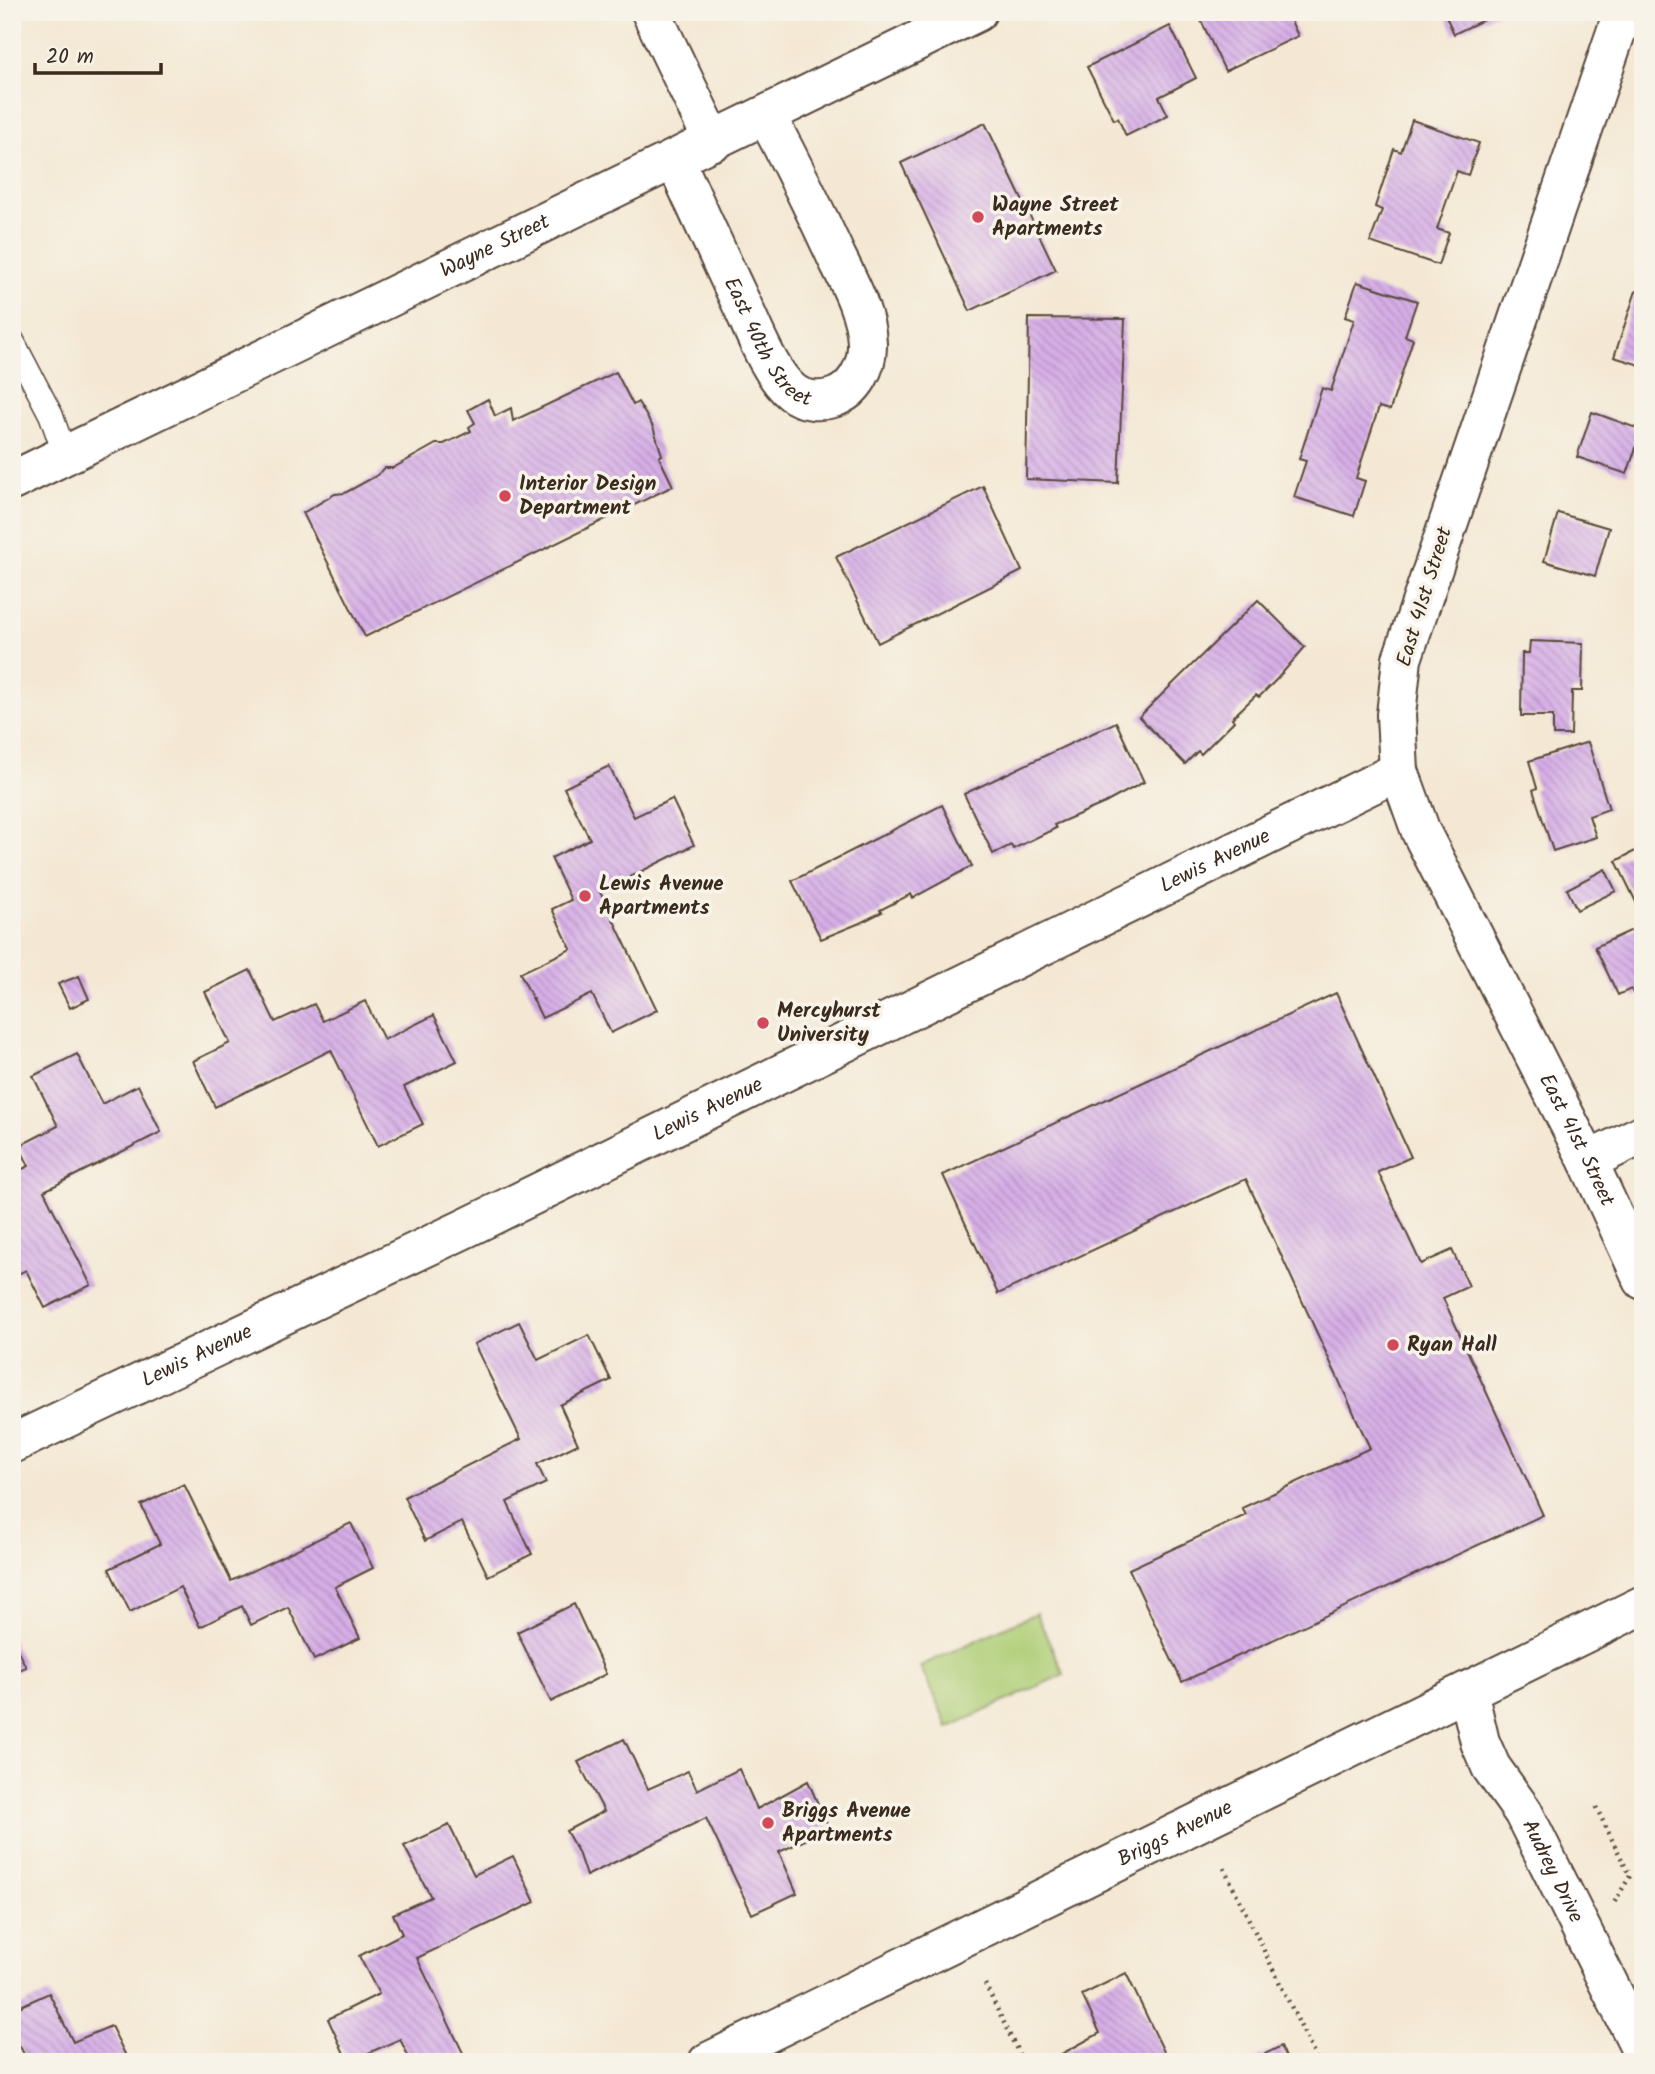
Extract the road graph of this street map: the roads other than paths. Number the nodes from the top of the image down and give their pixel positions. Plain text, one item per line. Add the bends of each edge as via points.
1 (651, 12) edge
2 (977, 12) edge
3 (1623, 12) edge
4 (766, 115) junction
5 (713, 141) junction
6 (675, 159) junction
7 (12, 340) edge
8 (65, 455) junction
9 (12, 481) edge
10 (1399, 771) junction
11 (1643, 1134) edge
12 (1588, 1161) junction
13 (1643, 1280) edge
14 (12, 1444) edge
15 (1643, 1605) edge
16 (1468, 1691) junction
17 (1643, 2053) edge
18 (708, 2062) edge

1 - 5 street
2 - 4 street, Wayne Street
3 - 10 street, East 41st Street via 1402,659 1396,715
4 - 5 street, Wayne Street
4 - 6 street, East 40th Street via 840,264 865,327 863,371 840,396 809,400 794,394 783,382 754,331
5 - 6 street, Wayne Street
6 - 8 street, Wayne Street
7 - 8 lane via 51,415
8 - 9 street, Wayne Street
10 - 12 street, East 41st Street via 1421,832
10 - 14 street, Lewis Avenue
11 - 12 street
12 - 13 street, East 41st Street
15 - 16 street, Briggs Avenue
16 - 17 street, Audrey Drive via 1491,1767 1523,1812
16 - 18 street, Briggs Avenue

